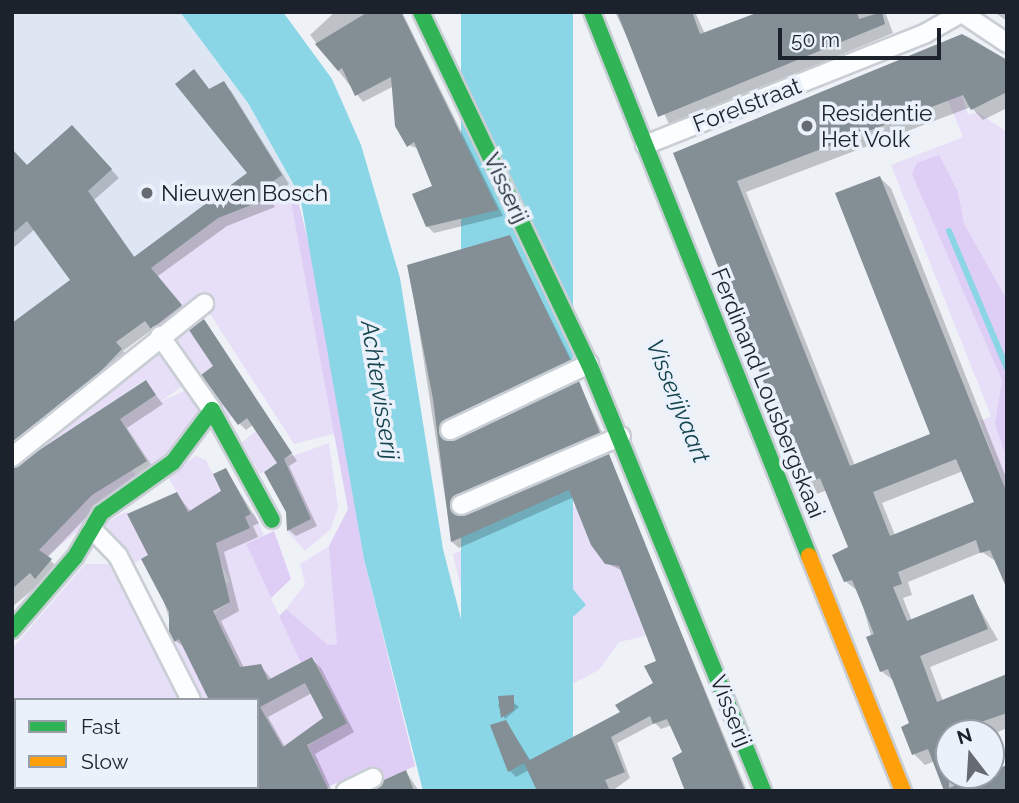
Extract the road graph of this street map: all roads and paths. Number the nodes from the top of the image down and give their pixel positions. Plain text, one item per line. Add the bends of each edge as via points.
1 (421, 12) edge
2 (593, 12) edge
3 (963, 13) edge
4 (1007, 43) edge
5 (645, 145) junction
6 (204, 304) dead end
7 (160, 336) junction
8 (589, 364) junction
9 (212, 410) junction
10 (450, 430) dead end
11 (621, 436) junction
12 (12, 457) edge
13 (461, 505) dead end
14 (272, 520) dead end
15 (92, 529) junction
16 (12, 630) edge
17 (190, 698) edge
18 (373, 778) dead end
19 (346, 791) edge
20 (762, 791) edge
21 (903, 791) edge

1 - 8 street, Visserij
2 - 5 street, Ferdinand Lousbergskaai
3 - 4 street
3 - 5 street, Forelstraat
5 - 21 street, Ferdinand Lousbergskaai
6 - 7 street
7 - 9 street
7 - 12 street
8 - 10 street
8 - 11 street, Visserij
9 - 14 street
9 - 15 street via 173,462 101,513
11 - 13 street
11 - 20 street, Visserij
15 - 16 street
15 - 17 street via 118,556
18 - 19 street

